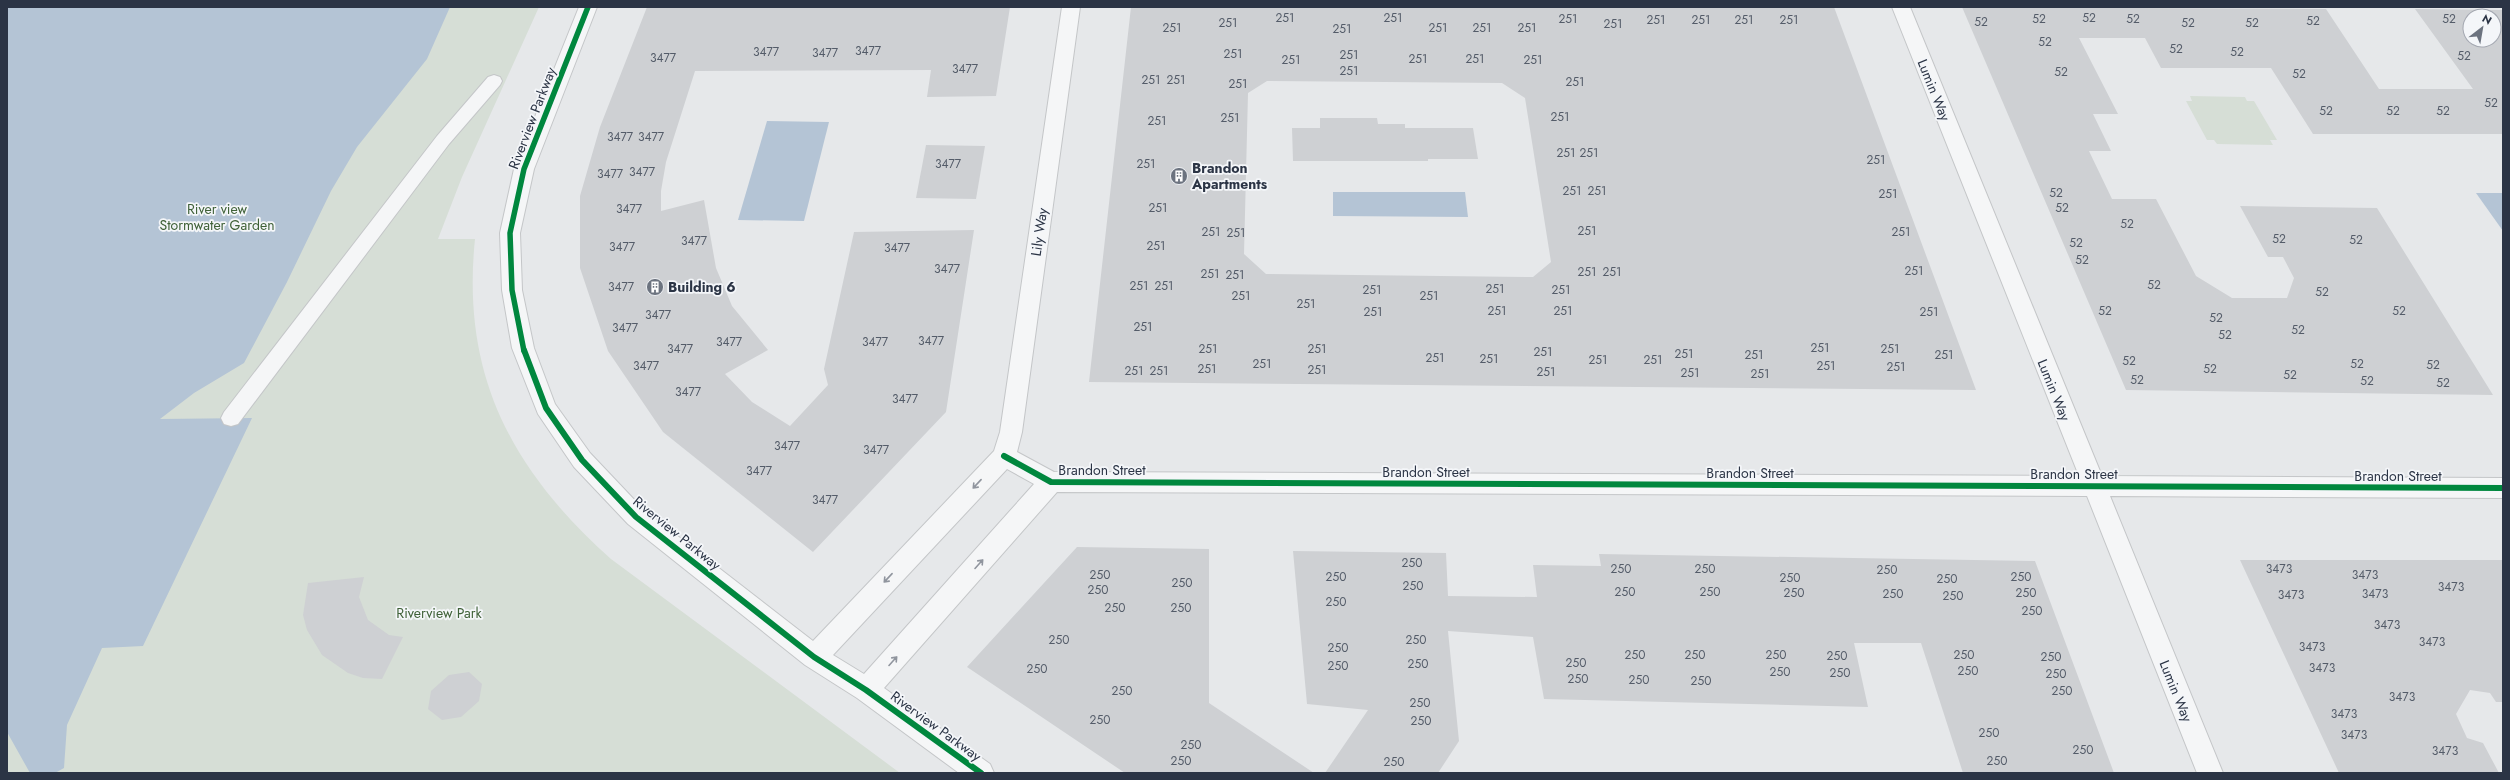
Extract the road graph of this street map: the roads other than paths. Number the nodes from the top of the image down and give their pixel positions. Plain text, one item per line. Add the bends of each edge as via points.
1 (588, 7) edge
2 (1071, 7) edge
3 (1901, 7) edge
4 (494, 81) dead end
5 (231, 418) dead end
6 (1004, 456) junction
7 (1051, 482) junction
8 (2093, 486) junction
9 (2503, 488) edge
10 (814, 657) junction
11 (866, 690) junction
12 (981, 773) edge
13 (2210, 773) edge

1 - 10 street, Riverview Parkway via 524,169 510,233 512,290 523,348 546,408 582,460 636,517
2 - 6 street, Lily Way via 1011,432
3 - 8 street, Lumin Way
4 - 5 lane via 443,140
6 - 7 street, Brandon Street
6 -> 10 street
7 - 8 street, Brandon Street
11 -> 7 street, Brandon Street
8 - 9 street, Brandon Street
8 - 13 street, Lumin Way
10 - 11 street, Riverview Parkway
11 - 12 street, Riverview Parkway

